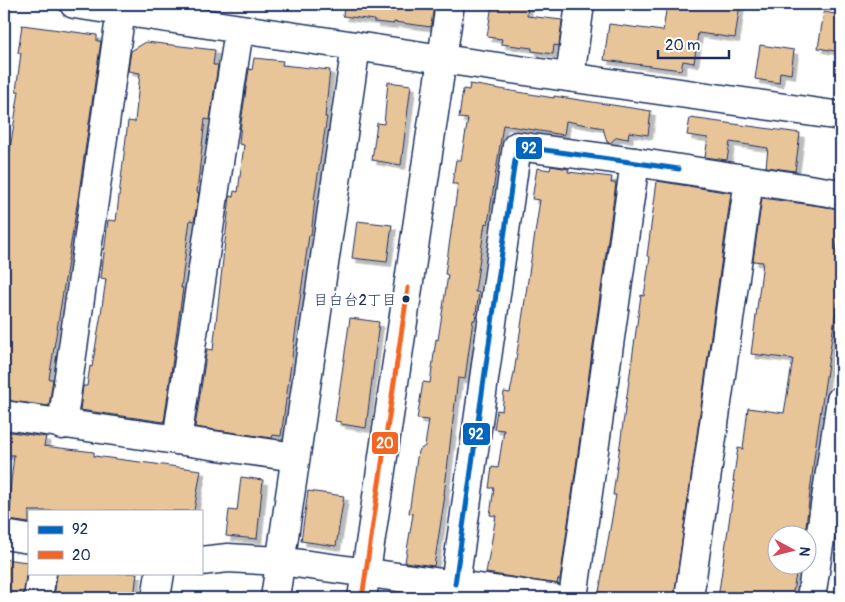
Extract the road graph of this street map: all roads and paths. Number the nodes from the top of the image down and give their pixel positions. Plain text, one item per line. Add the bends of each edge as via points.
1 (74, 4) edge
2 (450, 4) edge
3 (580, 4) edge
4 (121, 11) junction
5 (239, 30) junction
6 (356, 46) junction
7 (442, 59) junction
8 (570, 76) junction
9 (841, 116) edge
10 (635, 162) junction
11 (749, 180) junction
12 (841, 194) edge
13 (841, 400) edge
14 (4, 416) edge
15 (62, 424) junction
16 (177, 440) junction
17 (295, 457) junction
18 (4, 535) edge
19 (28, 539) edge
20 (202, 561) edge
21 (280, 561) junction
22 (42, 574) edge
23 (160, 574) edge
24 (455, 584) junction
25 (364, 586) edge
26 (38, 598) edge
27 (156, 598) edge
28 (275, 598) edge
29 (552, 598) edge
30 (573, 598) edge
31 (689, 598) edge
32 (811, 598) edge

1 - 4 street
2 - 7 street
3 - 8 street
4 - 5 street
4 - 15 street
5 - 6 street
5 - 16 street
6 - 7 street
6 - 17 street
7 - 8 street
7 - 25 street
8 - 9 street
10 - 11 street
10 - 24 street via 517,146
10 - 30 street
11 - 12 street
11 - 31 street
13 - 32 street
14 - 15 street
15 - 16 street
16 - 17 street
17 - 21 street
18 - 19 street
20 - 21 street via 228,558
21 - 25 street
21 - 28 street
22 - 26 street
23 - 27 street
24 - 25 street
24 - 29 street

